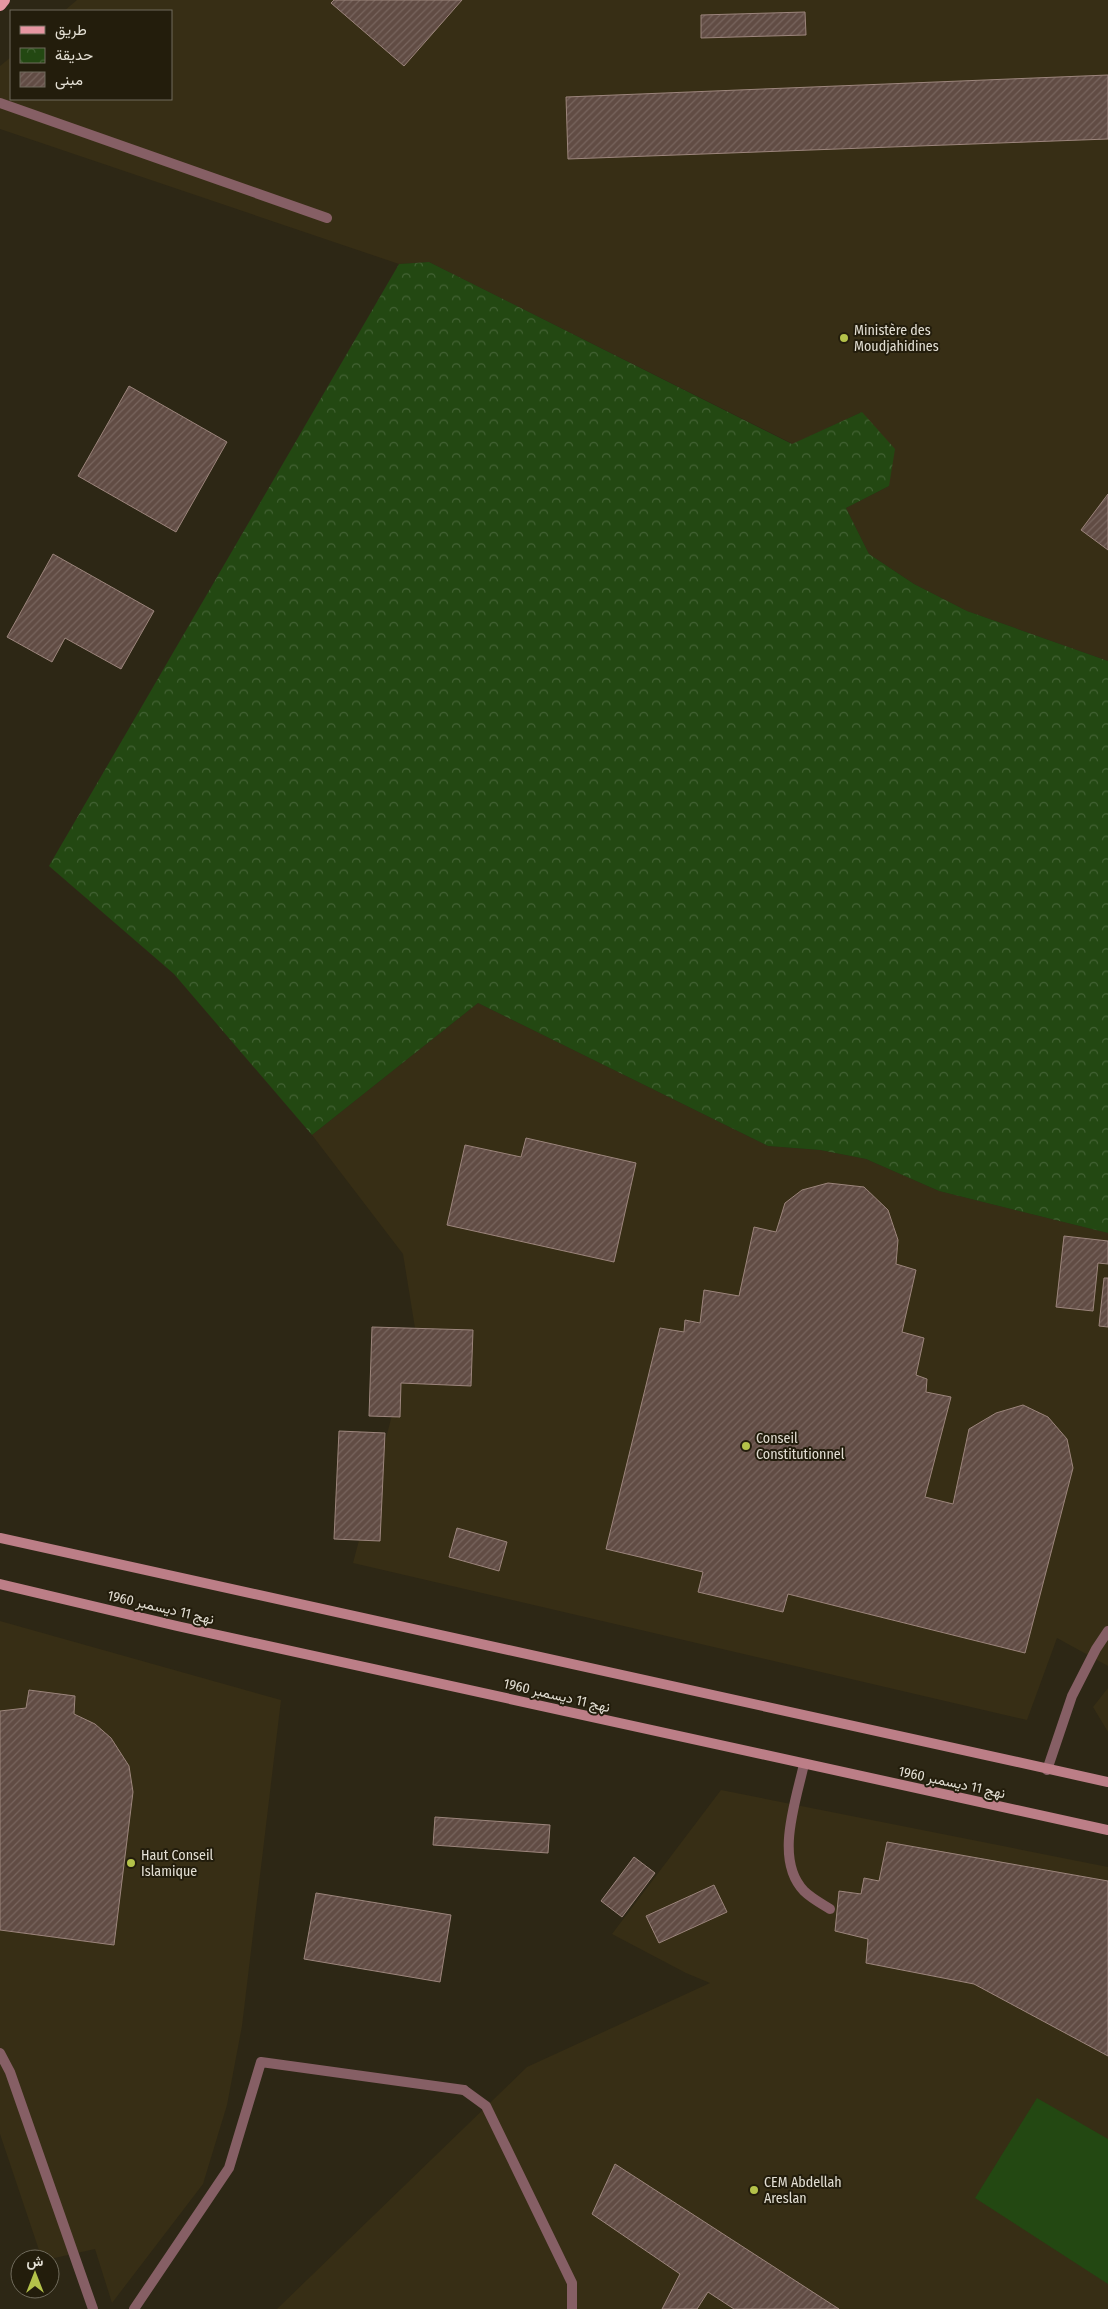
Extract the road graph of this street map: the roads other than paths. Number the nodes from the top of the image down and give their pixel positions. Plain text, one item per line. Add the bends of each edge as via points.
1 (4, 0) edge
2 (0, 5) edge
3 (0, 103) edge
4 (327, 218) dead end
5 (0, 1538) edge
6 (0, 1584) edge
7 (1108, 1631) edge
8 (804, 1764) junction
9 (1047, 1770) junction
10 (1108, 1782) edge
11 (1108, 1830) edge
12 (830, 1909) dead end
13 (0, 2053) edge
14 (94, 2309) edge
15 (134, 2309) edge
16 (572, 2309) edge

1 - 2 main road
3 - 4 street
5 - 9 main road
6 - 8 main road, نهج 11 ديسمبر 1960
7 - 9 street via 1072,1696
8 - 11 main road, نهج 11 ديسمبر 1960
8 - 12 street via 788,1844 791,1869 804,1891
9 - 10 main road
13 - 14 street via 10,2072
15 - 16 street via 228,2168 261,2062 464,2090 486,2106 572,2283

